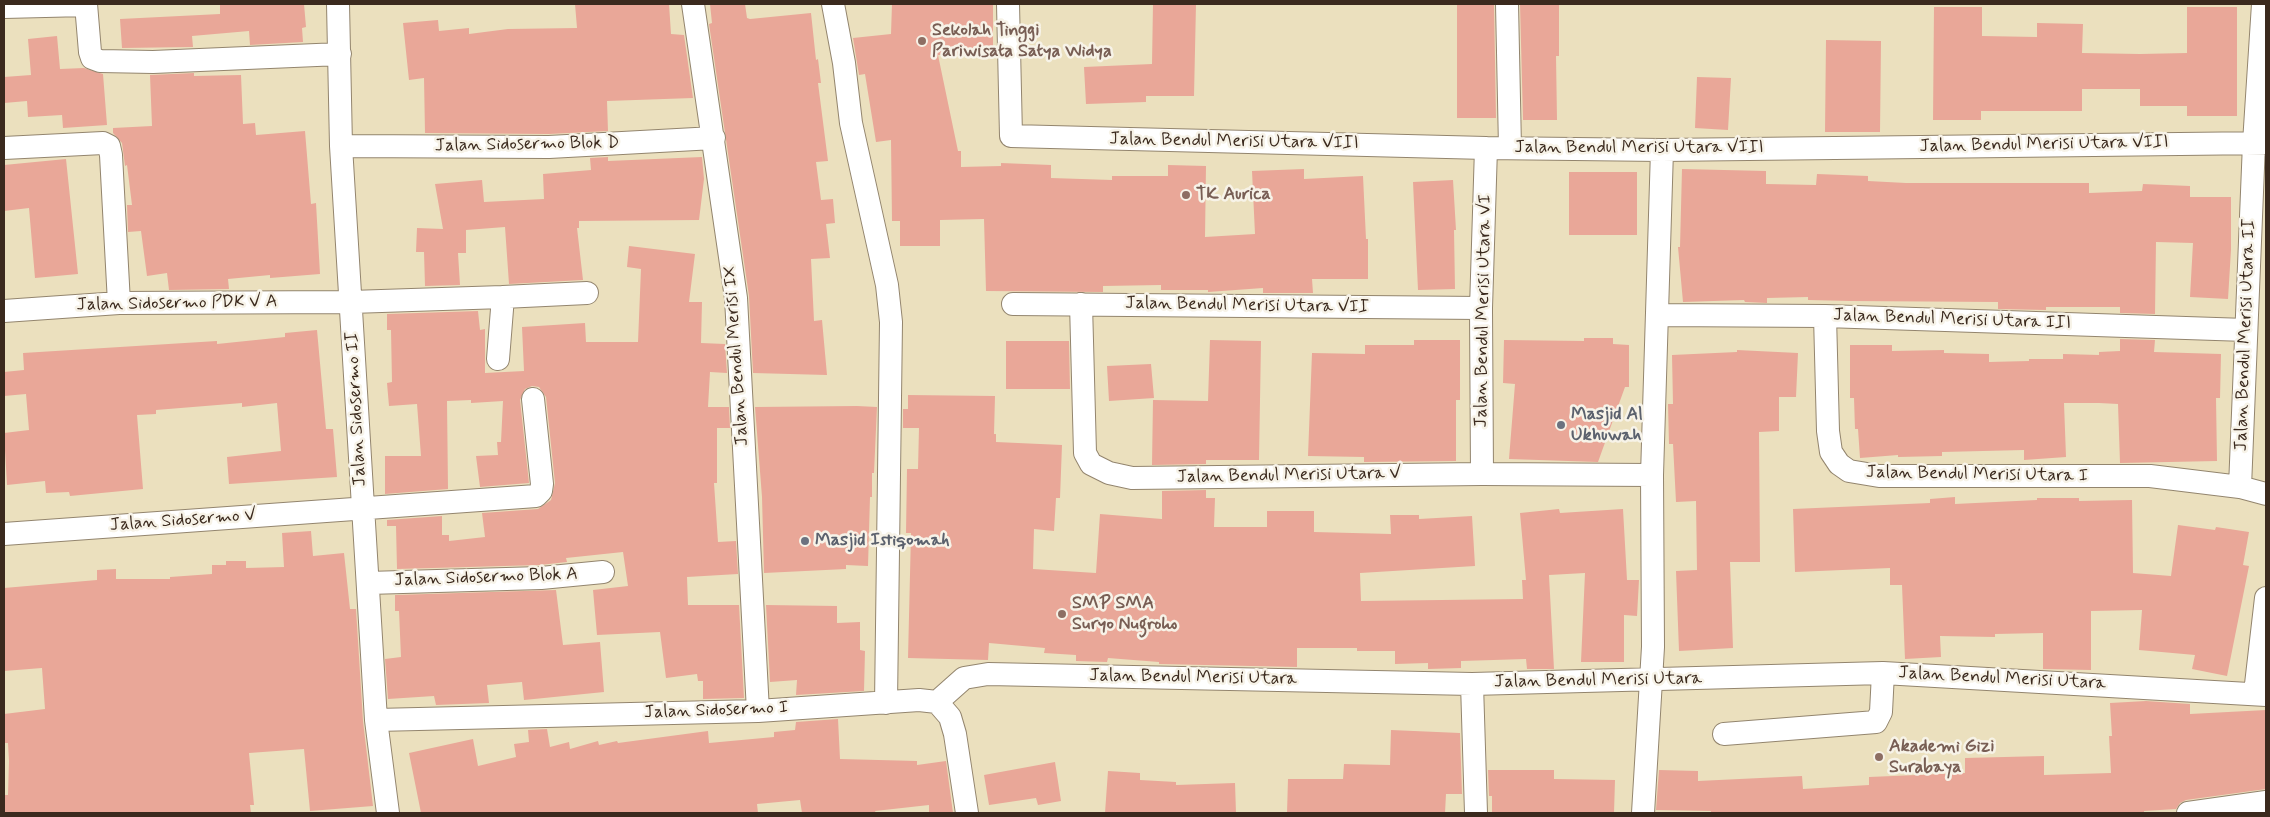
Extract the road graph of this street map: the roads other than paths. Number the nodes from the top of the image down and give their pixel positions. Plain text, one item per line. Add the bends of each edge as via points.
1 (86, 4) edge
2 (338, 4) edge
3 (693, 4) edge
4 (833, 4) edge
5 (1008, 4) edge
6 (1507, 4) edge
7 (2263, 4) edge
8 (4, 7) edge
9 (340, 54) junction
10 (714, 138) junction
11 (2260, 143) edge
12 (341, 146) junction
13 (4, 148) edge
14 (1486, 148) junction
15 (1510, 148) junction
16 (1662, 150) junction
17 (587, 293) dead end
18 (503, 297) junction
19 (350, 302) junction
20 (120, 303) junction
21 (1013, 304) dead end
22 (1081, 304) junction
23 (1481, 308) junction
24 (4, 311) edge
25 (1658, 315) junction
26 (1825, 316) junction
27 (2246, 330) junction
28 (498, 359) dead end
29 (533, 400) dead end
30 (1482, 474) junction
31 (1652, 475) junction
32 (2240, 487) junction
33 (2266, 494) edge
34 (363, 509) junction
35 (4, 534) edge
36 (603, 572) dead end
37 (368, 583) junction
38 (2266, 598) edge
39 (1883, 673) junction
40 (1651, 680) junction
41 (1472, 684) junction
42 (2260, 694) edge
43 (938, 702) junction
44 (886, 703) junction
45 (758, 711) junction
46 (376, 720) junction
47 (1724, 734) dead end
48 (2266, 802) edge
49 (388, 813) edge
50 (967, 813) edge
51 (1476, 813) edge
52 (1643, 813) edge
53 (2188, 813) edge

1 - 8 street
1 - 9 street via 91,56 95,60
2 - 9 street, Jalan Sidosermo II
3 - 10 street, Jalan Bendul Merisi IX
4 - 44 street via 851,123 887,285 891,322
5 - 14 street, Jalan Bendul Merisi Utara VIII via 1011,136
6 - 15 street
7 - 11 street, Jalan Bendul Merisi Utara II
9 - 12 street, Jalan Sidosermo II
10 - 12 street, Jalan Sidosermo Blok D via 549,147
10 - 45 street, Jalan Bendul Merisi IX via 736,298
11 - 16 street, Jalan Bendul Merisi Utara VIII
11 - 27 street, Jalan Bendul Merisi Utara II
12 - 19 street, Jalan Sidosermo II
13 - 20 street via 108,145
14 - 15 street, Jalan Bendul Merisi Utara VIII
14 - 23 street, Jalan Bendul Merisi Utara VI
15 - 16 street, Jalan Bendul Merisi Utara VIII
16 - 25 street
17 - 18 street, Jalan Sidosermo PDK V A
18 - 19 street, Jalan Sidosermo PDK V A
18 - 28 street
19 - 20 street, Jalan Sidosermo PDK V A
19 - 34 street, Jalan Sidosermo II
20 - 24 street, Jalan Sidosermo PDK V A
21 - 22 street, Jalan Bendul Merisi Utara VII
22 - 23 street, Jalan Bendul Merisi Utara VII
22 - 30 street, Jalan Bendul Merisi Utara V via 1085,453 1091,464 1109,473 1132,478
23 - 30 street, Jalan Bendul Merisi Utara VI
25 - 26 street, Jalan Bendul Merisi Utara III
25 - 31 street
26 - 27 street, Jalan Bendul Merisi Utara III
26 - 32 street, Jalan Bendul Merisi Utara I via 1831,452 1849,471 1879,476 2150,476
27 - 32 street, Jalan Bendul Merisi Utara II
29 - 34 street, Jalan Sidosermo V via 542,484 536,496
30 - 31 street, Jalan Bendul Merisi Utara V
31 - 40 street
32 - 33 street, Jalan Bendul Merisi Utara I
34 - 35 street, Jalan Sidosermo V
34 - 37 street, Jalan Sidosermo II
36 - 37 street, Jalan Sidosermo Blok A via 541,578
37 - 46 street, Jalan Sidosermo II
38 - 42 street
39 - 40 street, Jalan Bendul Merisi Utara
39 - 42 street, Jalan Bendul Merisi Utara
39 - 47 street via 1881,712 1876,722
40 - 41 street, Jalan Bendul Merisi Utara
40 - 52 street
41 - 43 street, Jalan Bendul Merisi Utara via 988,674 964,678
41 - 51 street
43 - 44 street, Jalan Sidosermo I
43 - 50 street via 950,717 955,734
44 - 45 street, Jalan Sidosermo I
45 - 46 street, Jalan Sidosermo I
46 - 49 street, Jalan Sidosermo II
48 - 53 street

